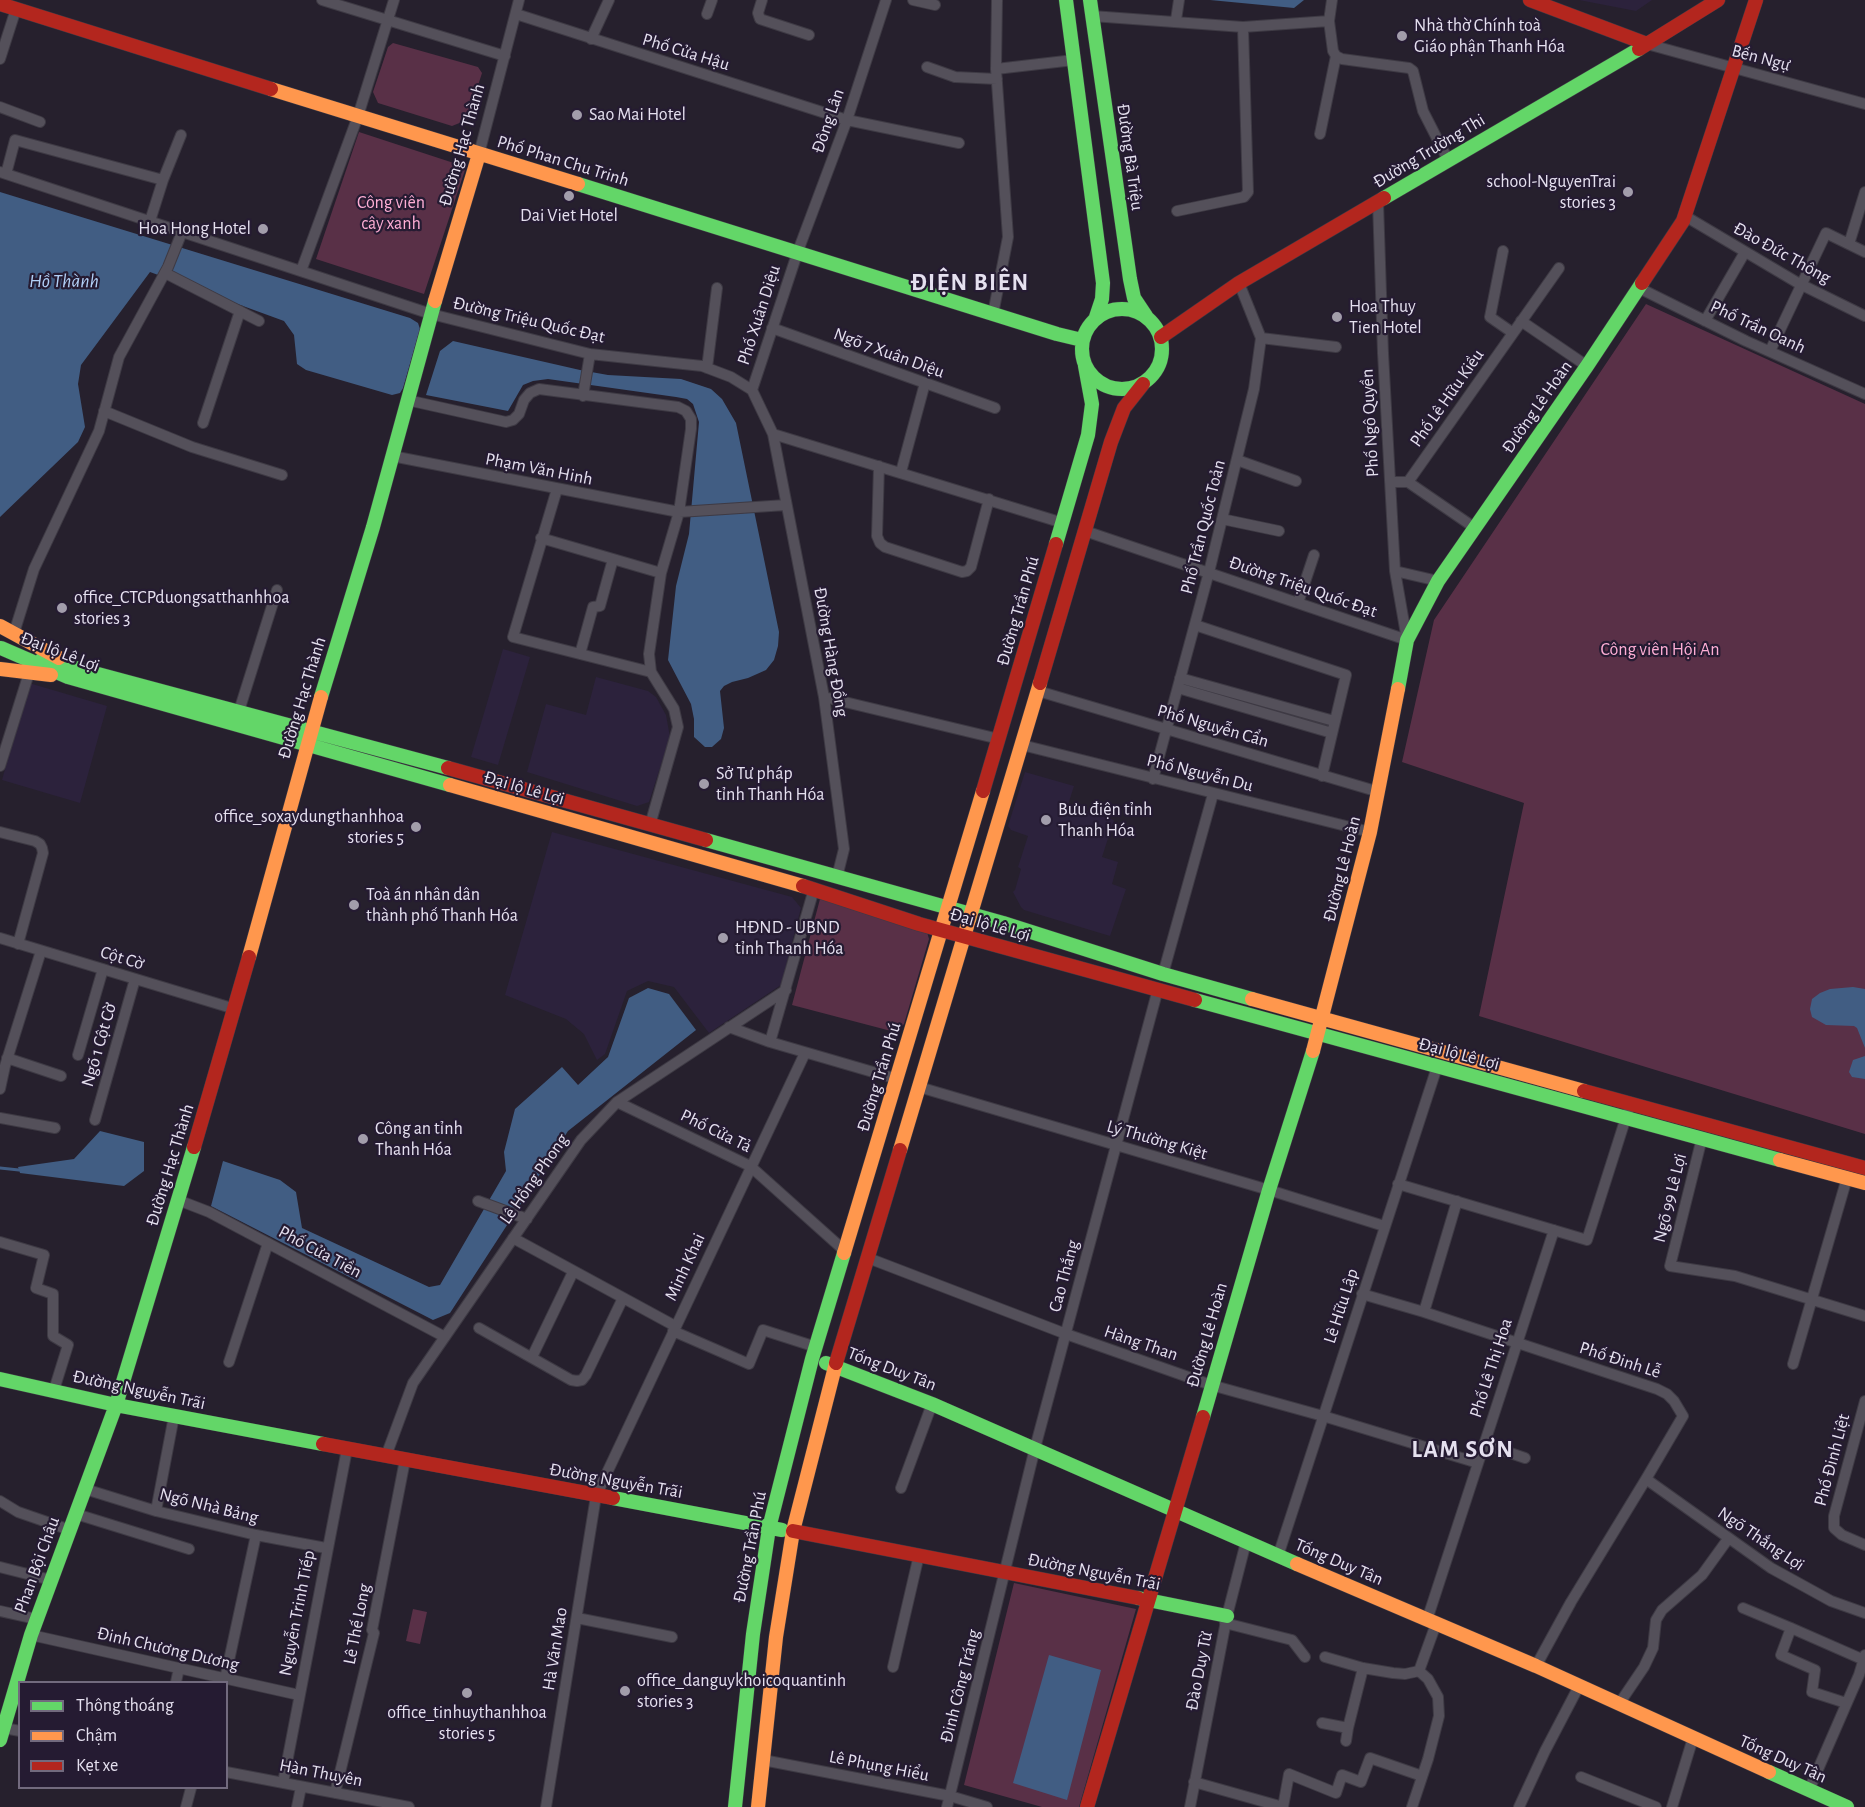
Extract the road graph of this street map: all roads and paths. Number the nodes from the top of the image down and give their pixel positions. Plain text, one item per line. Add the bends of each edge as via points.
1 (322, 0) edge
2 (394, 0) edge
3 (519, 0) edge
4 (609, 0) edge
5 (712, 0) edge
6 (762, 0) edge
7 (886, 0) edge
8 (913, 0) edge
9 (998, 0) edge
10 (1066, 0) edge
11 (1090, 0) edge
12 (1179, 0) edge
13 (1332, 0) edge
14 (1530, 0) edge
15 (1718, 0) edge
16 (1756, 0) edge
17 (0, 4) edge
18 (935, 5) dead end
19 (16, 9) junction
20 (516, 14) junction
21 (707, 14) dead end
22 (1092, 16) junction
23 (388, 20) junction
24 (1176, 21) junction
25 (1329, 21) junction
26 (1243, 27) junction
27 (809, 35) dead end
28 (591, 39) junction
29 (1647, 44) junction
30 (505, 56) junction
31 (1336, 56) junction
32 (0, 58) edge
33 (1074, 60) junction
34 (927, 67) dead end
35 (1735, 67) junction
36 (996, 74) junction
37 (1865, 104) edge
38 (0, 107) edge
39 (358, 116) junction
40 (847, 120) junction
41 (40, 122) dead end
42 (1320, 134) dead end
43 (181, 135) dead end
44 (959, 143) dead end
45 (479, 153) junction
46 (1448, 160) junction
47 (3, 173) edge
48 (163, 180) junction
49 (1865, 192) edge
50 (1378, 202) junction
51 (1178, 211) dead end
52 (1685, 216) junction
53 (150, 221) junction
54 (180, 236) junction
55 (1849, 244) junction
56 (1503, 251) dead end
57 (798, 252) junction
58 (1745, 252) junction
59 (1865, 252) edge
60 (1558, 268) dead end
61 (167, 270) junction
62 (301, 271) junction
63 (1239, 283) junction
64 (1801, 285) junction
65 (717, 288) dead end
66 (1639, 288) junction
67 (240, 311) junction
68 (431, 314) junction
69 (993, 314) junction
70 (1146, 316) junction
71 (1865, 316) edge
72 (1096, 317) junction
73 (259, 321) dead end
74 (1521, 321) junction
75 (1705, 321) junction
76 (772, 328) junction
77 (1512, 333) junction
78 (1161, 337) junction
79 (1261, 338) junction
80 (1082, 340) junction
81 (1336, 347) dead end
82 (1770, 351) junction
83 (589, 359) junction
84 (1085, 366) junction
85 (1587, 366) junction
86 (707, 368) junction
87 (925, 383) junction
88 (1143, 384) junction
89 (752, 390) junction
90 (1865, 394) edge
91 (583, 396) junction
92 (407, 400) junction
93 (995, 408) dead end
94 (104, 411) junction
95 (203, 423) dead end
96 (772, 434) junction
97 (392, 456) junction
98 (1237, 460) junction
99 (879, 466) junction
100 (901, 472) junction
101 (282, 475) dead end
102 (1296, 481) dead end
103 (1390, 482) junction
104 (1408, 482) junction
105 (557, 489) junction
106 (989, 499) junction
107 (786, 505) junction
108 (679, 512) junction
109 (1222, 519) junction
110 (1063, 523) junction
111 (1475, 528) junction
112 (1085, 531) junction
113 (1280, 531) dead end
114 (541, 538) junction
115 (1314, 555) dead end
116 (613, 559) junction
117 (1209, 572) junction
118 (1395, 572) junction
119 (661, 573) junction
120 (1438, 581) junction
121 (277, 590) dead end
122 (1298, 603) junction
123 (1195, 625) junction
124 (0, 626) edge
125 (1031, 630) junction
126 (15, 633) junction
127 (1053, 638) junction
128 (1407, 640) junction
129 (0, 648) edge
130 (580, 654) junction
131 (0, 669) edge
132 (70, 672) junction
133 (651, 672) junction
134 (29, 673) junction
135 (1179, 683) junction
136 (1038, 691) junction
137 (824, 697) junction
138 (239, 711) junction
139 (1335, 721) junction
140 (311, 730) junction
141 (1166, 730) junction
142 (1332, 733) junction
143 (999, 739) junction
144 (306, 745) junction
145 (1022, 745) junction
146 (0, 766) edge
147 (1322, 776) junction
148 (1154, 779) junction
149 (1379, 792) junction
150 (1213, 794) junction
151 (576, 804) junction
152 (573, 820) junction
153 (650, 825) junction
154 (0, 832) edge
155 (1370, 832) junction
156 (837, 877) junction
157 (814, 889) junction
158 (949, 908) junction
159 (971, 915) junction
160 (942, 930) junction
161 (965, 937) junction
162 (0, 938) edge
163 (18, 944) junction
164 (41, 951) junction
165 (103, 969) junction
166 (1163, 974) junction
167 (135, 979) junction
168 (1158, 989) junction
169 (786, 990) junction
170 (235, 1009) junction
171 (1323, 1019) junction
172 (729, 1028) junction
173 (1319, 1034) junction
174 (770, 1042) junction
175 (805, 1053) junction
176 (78, 1055) dead end
177 (7, 1058) junction
178 (1437, 1067) junction
179 (61, 1076) dead end
180 (897, 1079) junction
181 (920, 1088) junction
182 (0, 1089) edge
183 (617, 1102) junction
184 (1628, 1111) junction
185 (0, 1118) edge
186 (95, 1120) dead end
187 (55, 1128) dead end
188 (1702, 1138) junction
189 (1116, 1145) junction
190 (750, 1166) junction
191 (1865, 1168) edge
192 (1847, 1178) junction
193 (1865, 1183) edge
194 (1398, 1184) junction
195 (1269, 1190) junction
196 (178, 1200) junction
197 (478, 1201) dead end
198 (1457, 1201) junction
199 (526, 1219) junction
200 (1384, 1226) junction
201 (1554, 1230) junction
202 (513, 1238) junction
203 (0, 1242) edge
204 (268, 1243) junction
205 (846, 1252) junction
206 (868, 1258) junction
207 (573, 1272) junction
208 (1362, 1294) junction
209 (623, 1298) junction
210 (1813, 1300) junction
211 (1424, 1312) junction
212 (1865, 1316) edge
213 (479, 1328) dead end
214 (674, 1328) junction
215 (1066, 1334) junction
216 (445, 1337) junction
217 (1517, 1344) junction
218 (814, 1353) junction
219 (532, 1357) junction
220 (229, 1362) dead end
221 (1793, 1364) dead end
222 (835, 1366) junction
223 (0, 1379) edge
224 (1211, 1385) junction
225 (54, 1390) junction
226 (1865, 1401) edge
227 (932, 1404) junction
228 (116, 1405) junction
229 (174, 1416) junction
230 (1323, 1416) junction
231 (1861, 1431) edge
232 (1484, 1444) junction
233 (1035, 1448) junction
234 (347, 1449) junction
235 (386, 1456) junction
236 (1525, 1458) dead end
237 (405, 1460) junction
238 (1478, 1463) junction
239 (1646, 1479) junction
240 (901, 1488) dead end
241 (85, 1489) junction
242 (596, 1496) junction
243 (0, 1501) edge
244 (156, 1511) junction
245 (1175, 1512) junction
246 (76, 1514) junction
247 (769, 1528) junction
248 (70, 1530) junction
249 (793, 1532) junction
250 (256, 1535) junction
251 (1728, 1539) junction
252 (1246, 1542) junction
253 (1865, 1545) edge
254 (326, 1548) junction
255 (189, 1549) dead end
256 (919, 1555) junction
257 (1278, 1556) junction
258 (0, 1567) edge
259 (1004, 1573) junction
260 (51, 1580) junction
261 (1147, 1600) junction
262 (1743, 1608) dead end
263 (0, 1611) edge
264 (1865, 1613) edge
265 (577, 1618) junction
266 (36, 1619) junction
267 (1226, 1620) junction
268 (1432, 1622) junction
269 (1791, 1628) junction
270 (31, 1635) junction
271 (672, 1637) dead end
272 (1325, 1656) dead end
273 (1305, 1657) dead end
274 (1864, 1658) edge
275 (1536, 1666) junction
276 (892, 1667) dead end
277 (179, 1668) junction
278 (1363, 1668) junction
279 (1419, 1671) junction
280 (225, 1679) junction
281 (176, 1681) edge
282 (1579, 1686) junction
283 (298, 1695) junction
284 (1846, 1703) junction
285 (1619, 1704) junction
286 (1322, 1724) dead end
287 (1348, 1728) junction
288 (18, 1731) edge
289 (2, 1734) edge
290 (1693, 1738) junction
291 (1346, 1741) dead end
292 (763, 1760) junction
293 (228, 1772) edge
294 (1422, 1776) junction
295 (1581, 1777) dead end
296 (1194, 1782) junction
297 (283, 1783) junction
298 (301, 1787) junction
299 (191, 1789) edge
300 (1809, 1790) junction
301 (335, 1793) junction
302 (948, 1802) edge
303 (186, 1807) edge
304 (297, 1807) edge
305 (409, 1807) edge
306 (546, 1807) edge
307 (735, 1807) edge
308 (758, 1807) edge
309 (987, 1807) edge
310 (1087, 1807) edge
311 (1190, 1807) edge
312 (1283, 1807) edge
313 (1412, 1807) edge
314 (1519, 1807) edge
315 (1656, 1807) edge
316 (1672, 1807) edge
317 (1847, 1807) edge

1 - 23 street
2 - 23 street
3 - 20 street, Đường Hạc Thành
4 - 28 street
5 - 21 street
6 - 27 street via 760,19
7 - 40 street, Đông Lân
8 - 18 street
9 - 36 street
10 - 33 main road
11 - 22 main road, Đường Bà Triệu
12 - 24 street
13 - 25 street
14 - 29 main road
15 - 29 main road, Đường Trường Thi
16 - 35 main road, Đường Lê Hoàn
17 - 19 main road, Phố Phan Chu Trinh
19 - 32 street
19 - 39 main road, Phố Phan Chu Trinh
20 - 28 street, Phố Cửa Hậu
20 - 30 street, Đường Hạc Thành
22 - 24 street
22 - 70 main road, Đường Bà Triệu via 1130,279 1134,298
23 - 30 street
23 - 39 street
24 - 26 street
25 - 26 street
25 - 31 street
26 - 51 street via 1248,192 1244,197
28 - 40 street, Phố Cửa Hậu
29 - 35 street, Bến Ngự
29 - 46 main road, Đường Trường Thi
30 - 45 street, Đường Hạc Thành
31 - 42 street
31 - 46 street via 1413,71 1425,117
33 - 36 street
33 - 72 main road via 1103,283
34 - 36 street via 955,77
35 - 37 street, Bến Ngự
35 - 52 main road, Đường Lê Hoàn
36 - 69 street via 1008,237
38 - 41 street
39 - 45 main road, Phố Phan Chu Trinh
39 - 62 street
40 - 44 street, Phố Cửa Hậu
40 - 57 street, Đông Lân
43 - 48 street
45 - 57 main road, Phố Phan Chu Trinh
45 - 68 main road, Đường Hạc Thành
46 - 50 main road, Đường Trường Thi
47 - 48 street via 15,140
47 - 53 street, Đường Triệu Quốc Đạt
48 - 53 street
49 - 55 street
50 - 63 main road, Đường Trường Thi
50 - 103 street, Phố Ngô Quyền
52 - 58 street, Đào Đức Thông
52 - 66 main road, Đường Lê Hoàn
53 - 54 street, Đường Triệu Quốc Đạt
54 - 61 street
54 - 62 street, Đường Triệu Quốc Đạt
55 - 59 street
55 - 64 street via 1826,233
56 - 77 street via 1490,317
57 - 69 main road, Phố Phan Chu Trinh
57 - 76 street, Phố Xuân Diệu
58 - 64 street, Đào Đức Thông
58 - 75 street
60 - 74 street, Phố Lê Hữu Kiều
61 - 67 street
61 - 94 street via 119,357
62 - 68 street, Đường Triệu Quốc Đạt
63 - 78 main road, Đường Trường Thi
63 - 79 street, Phố Trần Quốc Toản
64 - 71 street, Đào Đức Thông
64 - 82 street
65 - 86 street
66 - 75 street, Phố Trần Oanh
66 - 85 main road, Đường Lê Hoàn
67 - 73 street
67 - 95 street
68 - 83 street, Đường Triệu Quốc Đạt
68 - 92 main road, Đường Hạc Thành
69 - 80 main road, Phố Phan Chu Trinh
70 - 72 main road via 1120,308
70 - 78 main road
72 - 80 main road
74 - 77 street, Phố Lê Hữu Kiều
74 - 85 street
75 - 82 street, Phố Trần Oanh
76 - 87 street, Ngõ 7 Xuân Diệu
76 - 89 street, Phố Xuân Diệu
77 - 104 street, Phố Lê Hữu Kiều
78 - 88 main road via 1160,364
79 - 81 street
79 - 98 street, Phố Trần Quốc Toản
80 - 84 main road
82 - 90 street, Phố Trần Oanh
83 - 86 street, Đường Triệu Quốc Đạt
83 - 91 street
84 - 88 main road via 1104,385 1117,389
84 - 110 main road, Đường Trần Phú via 1092,404 1088,435
85 - 111 main road, Đường Lê Hoàn
86 - 89 street, Đường Triệu Quốc Đạt
87 - 93 street, Ngõ 7 Xuân Diệu
87 - 100 street
88 - 112 main road via 1124,408
89 - 96 street
91 - 92 street via 539,389 524,400 513,420 506,422
91 - 108 street via 686,411 691,429
92 - 97 main road, Đường Hạc Thành
94 - 101 street via 192,447
94 - 126 street via 99,431 34,569
96 - 99 street
96 - 107 street, Đường Hàng Đồng
97 - 105 street, Phạm Văn Hinh
97 - 140 main road, Đường Hạc Thành
98 - 102 street
98 - 109 street, Phố Trần Quốc Toản
99 - 100 street
99 - 106 street via 880,543 962,573 971,567
100 - 106 street
103 - 104 street
103 - 118 street, Phố Ngô Quyền
104 - 111 street
105 - 108 street, Phạm Văn Hinh
105 - 114 street
106 - 110 street
107 - 108 street, Phạm Văn Hinh
107 - 137 street, Đường Hàng Đồng
108 - 119 street
109 - 113 street
109 - 117 street, Phố Trần Quốc Toản
110 - 125 main road, Đường Trần Phú
111 - 120 main road, Đường Lê Hoàn
112 - 117 street, Đường Triệu Quốc Đạt
112 - 127 main road
114 - 116 street
114 - 130 street via 513,637
115 - 122 street
116 - 119 street
116 - 130 street via 600,606 593,607
117 - 122 street, Đường Triệu Quốc Đạt
117 - 123 street, Phố Trần Quốc Toản
118 - 120 street
118 - 128 street, Phố Ngô Quyền
119 - 133 street via 649,654
120 - 128 main road, Đường Lê Hoàn
121 - 138 street
122 - 128 street, Đường Triệu Quốc Đạt
123 - 135 street, Phố Trần Quốc Toản
123 - 139 street via 1346,675
124 - 126 main road
125 - 127 main road
125 - 143 main road, Đường Trần Phú
126 - 132 main road
127 - 136 main road
128 - 149 main road, Đường Lê Hoàn
129 - 132 main road, Đại lộ Lê Lợi
130 - 133 street
131 - 134 main road
132 - 134 main road
132 - 138 main road, Đại lộ Lê Lợi
132 - 144 main road, Đại lộ Lê Lợi
133 - 153 street via 674,709 678,727
134 - 146 street
135 - 139 street
135 - 141 street, Phố Trần Quốc Toản
135 - 142 street
136 - 141 street, Phố Nguyễn Cẩn
136 - 145 main road
137 - 143 street
137 - 156 street, Đường Hàng Đồng via 844,849
138 - 140 main road, Đại lộ Lê Lợi
139 - 142 street
140 - 144 main road, Đường Hạc Thành
140 - 151 main road, Đại lộ Lê Lợi
141 - 147 street, Phố Nguyễn Cẩn
141 - 148 street, Phố Trần Quốc Toản
142 - 147 street
143 - 158 main road, Đường Trần Phú
144 - 152 main road, Đại lộ Lê Lợi
144 - 170 main road, Đường Hạc Thành
145 - 148 street, Phố Nguyễn Du
145 - 159 main road
147 - 149 street, Phố Nguyễn Cẩn
148 - 150 street, Phố Nguyễn Du
149 - 155 main road, Đường Lê Hoàn
150 - 155 street, Phố Nguyễn Du
150 - 166 street
151 - 152 main road
151 - 153 main road, Đại lộ Lê Lợi
152 - 157 main road, Đại lộ Lê Lợi
153 - 156 main road, Đại lộ Lê Lợi
154 - 163 street via 34,841 43,853
155 - 171 main road, Đường Lê Hoàn
156 - 158 main road, Đại lộ Lê Lợi
157 - 160 main road, Đại lộ Lê Lợi
157 - 169 street
158 - 159 main road, Đại lộ Lê Lợi
158 - 160 main road, Đường Trần Phú
159 - 161 main road
159 - 166 main road, Đại lộ Lê Lợi
160 - 161 main road, Đại lộ Lê Lợi
160 - 180 main road, Đường Trần Phú
161 - 168 main road, Đại lộ Lê Lợi
161 - 181 main road
162 - 163 street, Cột Cờ
163 - 164 street, Cột Cờ
164 - 165 street, Cột Cờ
164 - 177 street
165 - 167 street, Cột Cờ
165 - 176 street
166 - 171 main road, Đại lộ Lê Lợi
167 - 170 street, Cột Cờ
167 - 186 street, Ngõ 1 Cột Cờ
168 - 173 main road, Đại lộ Lê Lợi
168 - 189 street, Cao Thắng
169 - 172 street, Lê Hồng Phong
169 - 174 street
170 - 196 main road, Đường Hạc Thành
171 - 173 main road, Đường Lê Hoàn
171 - 184 main road, Đại lộ Lê Lợi
172 - 174 street
172 - 183 street, Lê Hồng Phong
173 - 178 main road, Đại lộ Lê Lợi
173 - 195 main road, Đường Lê Hoàn
174 - 175 street
175 - 180 street
175 - 190 street, Minh Khai
177 - 179 street
177 - 182 street
178 - 184 main road, Đại lộ Lê Lợi
178 - 194 street, Lê Hữu Lập
180 - 205 main road, Đường Trần Phú
181 - 189 street, Lý Thường Kiệt
181 - 206 main road
183 - 190 street, Phố Cửa Tả
183 - 199 street, Lê Hồng Phong via 581,1140
184 - 188 main road, Đại lộ Lê Lợi
184 - 191 main road, Đại lộ Lê Lợi
184 - 201 street via 1587,1240
185 - 187 street
188 - 192 main road, Đại lộ Lê Lợi
188 - 210 street, Ngõ 99 Lê Lợi via 1670,1266 1735,1276
189 - 195 street, Lý Thường Kiệt
189 - 215 street, Cao Thắng
190 - 205 street, Phố Cửa Tả
190 - 214 street, Minh Khai
192 - 193 main road, Đại lộ Lê Lợi
192 - 210 street
194 - 198 street
194 - 200 street, Lê Hữu Lập
195 - 200 street, Lý Thường Kiệt
195 - 224 main road, Đường Lê Hoàn
196 - 204 street, Phố Cửa Tiền
196 - 228 main road, Đường Hạc Thành
197 - 199 street
198 - 201 street
198 - 211 street
199 - 202 street, Lê Hồng Phong
200 - 208 street, Lê Hữu Lập
201 - 217 street, Phố Lê Thị Hoa
202 - 207 street
202 - 216 street, Lê Hồng Phong
203 - 225 street via 44,1255 36,1288 53,1294 53,1336 68,1346
204 - 216 street, Phố Cửa Tiền
204 - 220 street
205 - 206 main road
205 - 218 main road, Đường Trần Phú
206 - 215 street, Hàng Than
206 - 222 main road
207 - 209 street
207 - 219 street
208 - 211 street, Phố Đinh Lễ
208 - 230 street, Lê Hữu Lập
209 - 214 street
209 - 219 street via 582,1380 571,1380
210 - 212 street
210 - 221 street
211 - 217 street, Phố Đinh Lễ
213 - 219 street
214 - 218 street via 748,1364 763,1330
214 - 242 street, Minh Khai
215 - 224 street, Hàng Than
215 - 233 street, Cao Thắng
216 - 235 street, Lê Hồng Phong via 413,1383
217 - 232 street, Phố Lê Thị Hoa
217 - 239 street, Phố Đinh Lễ via 1657,1389 1674,1401 1683,1416
218 - 222 main road, Tống Duy Tân
218 - 247 main road, Đường Trần Phú
222 - 227 main road, Tống Duy Tân
222 - 249 main road
223 - 225 main road, Đường Nguyễn Trãi
224 - 230 street, Hàng Than
224 - 245 main road, Đường Lê Hoàn
225 - 228 main road, Đường Nguyễn Trãi
226 - 231 street, Phố Đinh Liệt
227 - 233 main road, Tống Duy Tân
227 - 240 street
228 - 229 main road, Đường Nguyễn Trãi
228 - 241 main road, Phan Bội Châu
229 - 234 main road, Đường Nguyễn Trãi
229 - 244 street
230 - 238 street, Hàng Than
230 - 257 street, Lê Hữu Lập
231 - 253 street, Phố Đinh Liệt via 1834,1516 1834,1528
232 - 236 street
232 - 238 street, Phố Lê Thị Hoa
233 - 245 main road, Tống Duy Tân
233 - 259 street, Cao Thắng
234 - 235 main road, Đường Nguyễn Trãi
234 - 254 street, Nguyễn Trinh Tiếp
235 - 237 main road, Đường Nguyễn Trãi
237 - 242 main road, Đường Nguyễn Trãi
237 - 301 street, Lê Thế Long via 374,1633
238 - 268 street, Phố Lê Thị Hoa
239 - 251 street, Ngõ Thắng Lợi
239 - 275 street, Phố Đinh Lễ via 1570,1602
241 - 244 street, Ngõ Nhà Bảng
241 - 246 main road, Phan Bội Châu
242 - 247 main road, Đường Nguyễn Trãi
242 - 265 street, Hà Văn Mao
243 - 248 street via 18,1512
244 - 250 street, Ngõ Nhà Bảng
245 - 252 main road, Tống Duy Tân
245 - 261 main road, Đường Lê Hoàn
246 - 248 main road, Phan Bội Châu
246 - 255 street
247 - 249 main road, Đường Nguyễn Trãi
247 - 307 main road, Đường Trần Phú via 753,1634
248 - 260 main road, Phan Bội Châu
249 - 256 main road, Đường Nguyễn Trãi
249 - 292 main road via 776,1637
250 - 254 street, Ngõ Nhà Bảng
250 - 280 street
251 - 264 street, Ngõ Thắng Lợi via 1804,1588
251 - 285 street via 1702,1575 1662,1610 1656,1620 1653,1648
252 - 257 main road, Tống Duy Tân
252 - 267 street, Đào Duy Từ
254 - 283 street, Nguyễn Trinh Tiếp
256 - 259 main road, Đường Nguyễn Trãi
256 - 276 street
257 - 268 main road, Tống Duy Tân
258 - 260 street
259 - 261 main road, Đường Nguyễn Trãi
259 - 302 street, Đinh Công Tráng
260 - 266 main road, Phan Bội Châu
261 - 267 main road, Đường Nguyễn Trãi
261 - 310 main road, Đường Lê Hoàn
262 - 269 street
263 - 266 street
265 - 271 street
265 - 306 street, Hà Văn Mao
266 - 270 main road, Phan Bội Châu
267 - 273 street via 1292,1640
267 - 296 street, Đào Duy Từ
268 - 275 main road, Tống Duy Tân
268 - 279 street, Phố Lê Thị Hoa
269 - 274 street
269 - 284 street via 1781,1655 1815,1670 1812,1692
270 - 277 street, Đinh Chương Dương
270 - 289 main road, Phan Bội Châu
272 - 278 street
274 - 284 street
275 - 282 main road, Tống Duy Tân
277 - 280 street, Đinh Chương Dương
277 - 281 street
278 - 279 street via 1405,1674
278 - 287 street
279 - 294 street via 1438,1697 1438,1716
280 - 283 street, Đinh Chương Dương
282 - 285 main road, Tống Duy Tân
282 - 314 street
283 - 297 street, Nguyễn Trinh Tiếp
284 - 300 street
285 - 290 main road, Tống Duy Tân
286 - 287 street
287 - 291 street
288 - 289 street
290 - 300 main road, Tống Duy Tân
290 - 316 street
292 - 302 street, Lê Phụng Hiểu
292 - 308 main road
293 - 297 street, Hàn Thuyên
294 - 312 street via 1370,1758 1361,1782 1342,1775 1336,1792 1289,1774
294 - 313 street
295 - 315 street
296 - 311 street, Đào Duy Từ
296 - 312 street
297 - 298 street, Hàn Thuyên
298 - 301 street, Hàn Thuyên
298 - 304 street
299 - 303 street
300 - 317 main road, Tống Duy Tân
301 - 305 street, Hàn Thuyên
302 - 309 street, Lê Phụng Hiểu

